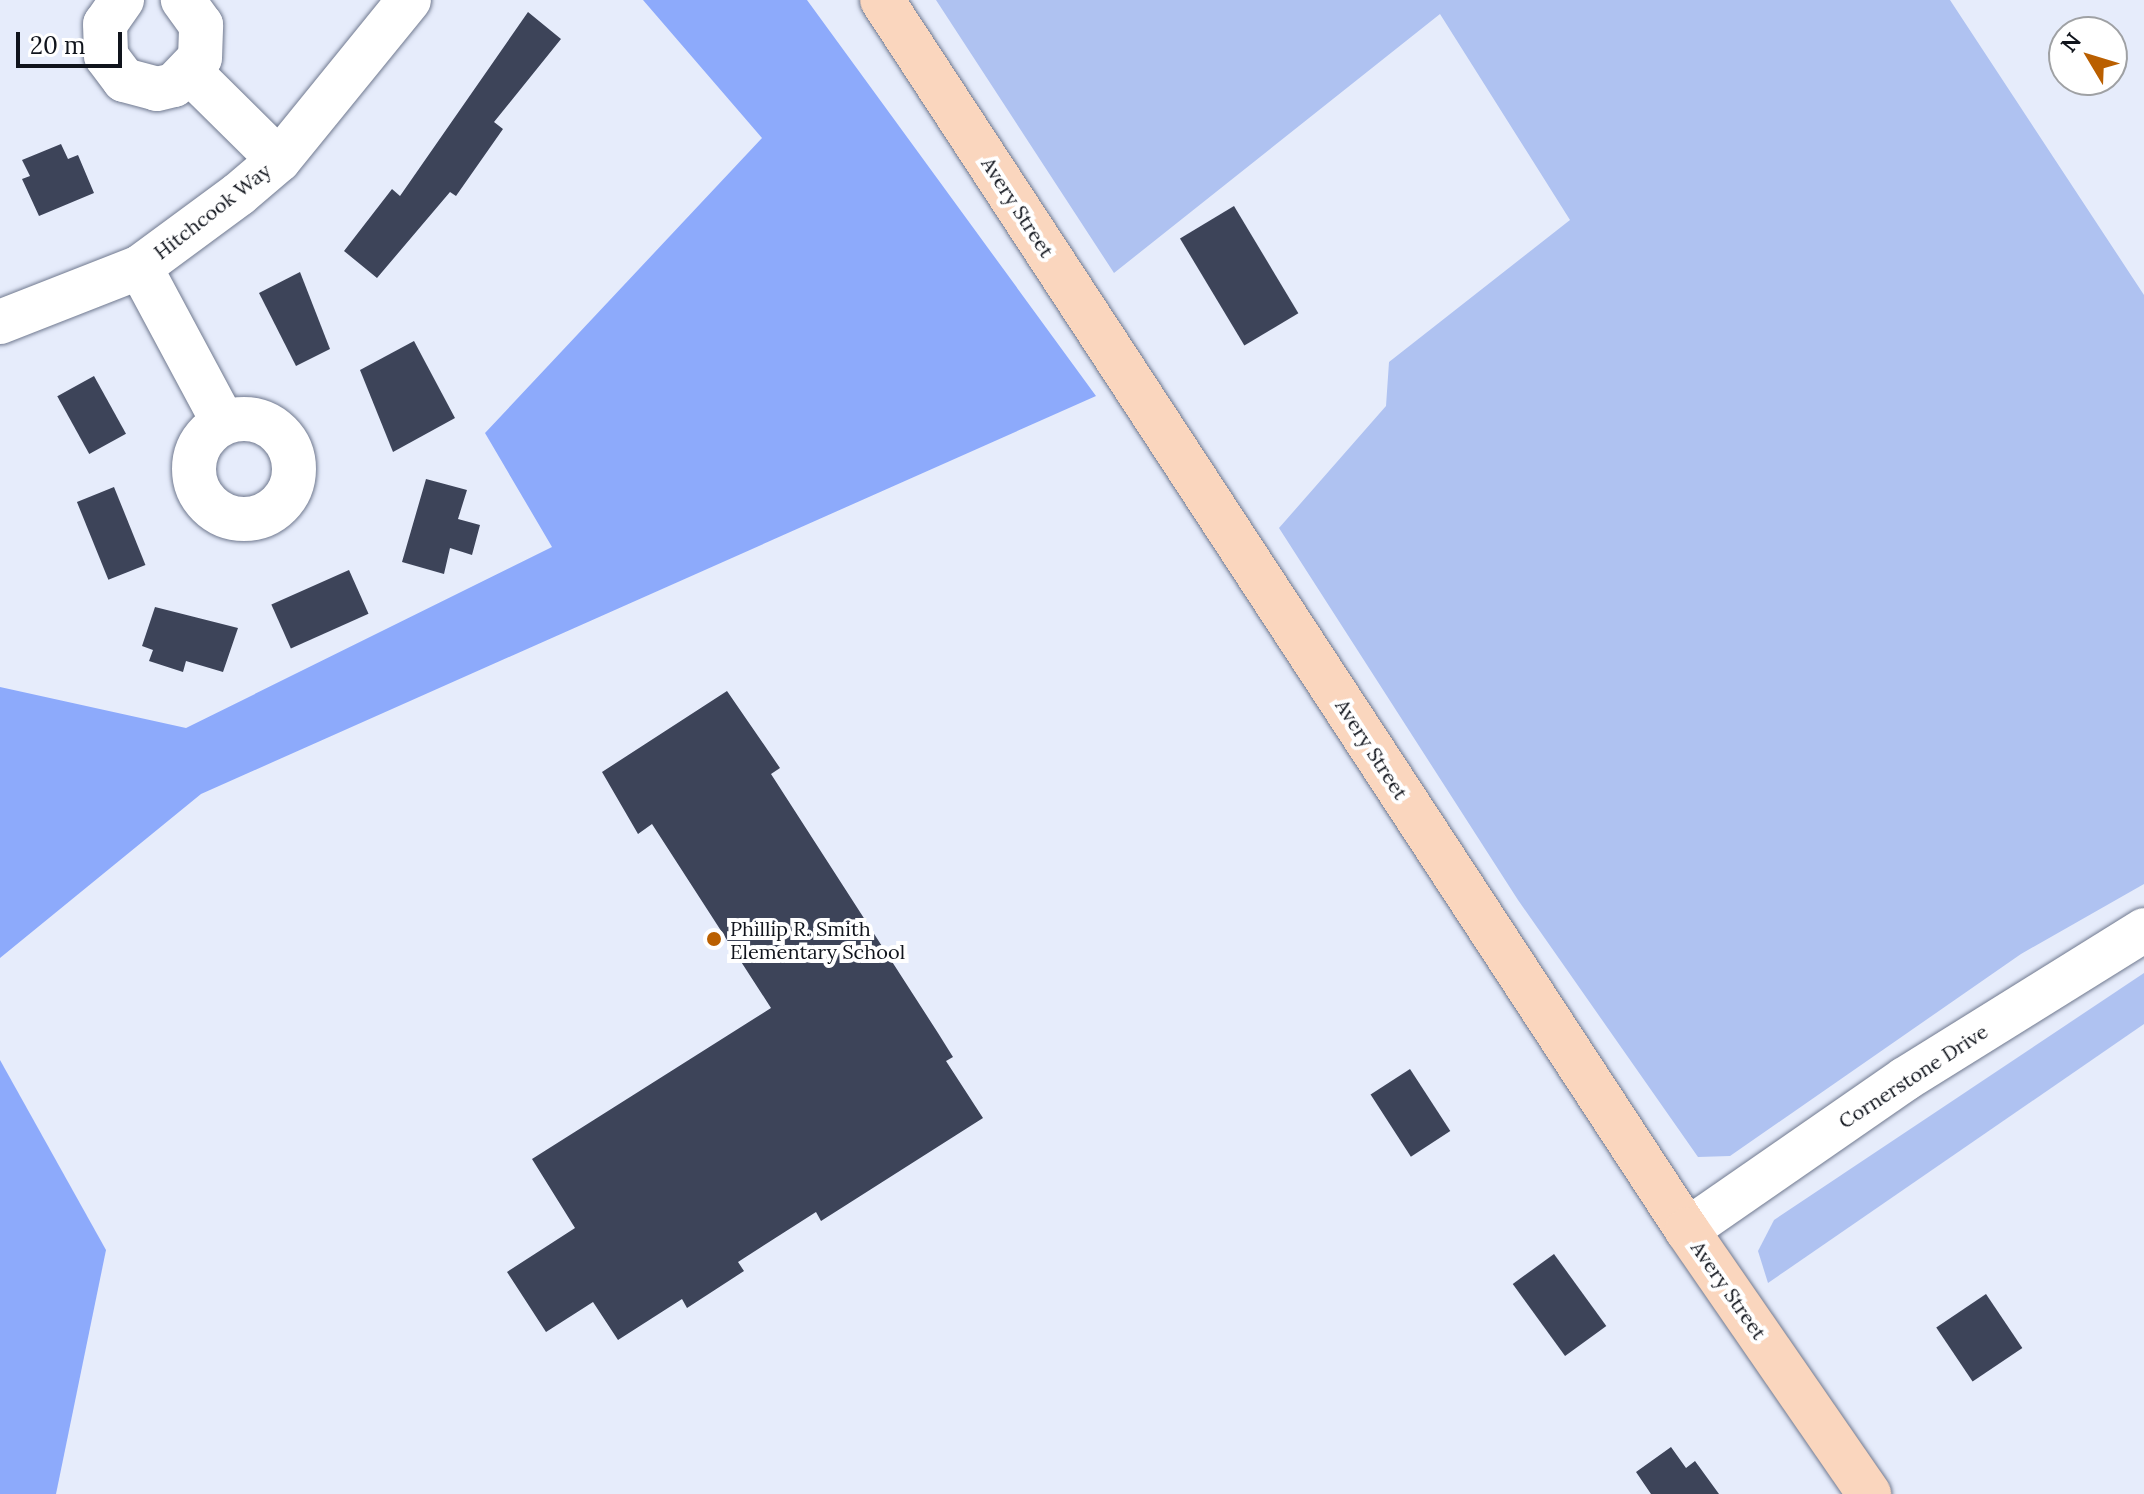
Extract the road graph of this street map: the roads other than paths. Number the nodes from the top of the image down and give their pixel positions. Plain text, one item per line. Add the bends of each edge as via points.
1 (122, 0) edge
2 (183, 0) edge
3 (409, 0) edge
4 (882, 0) edge
5 (190, 72) junction
6 (279, 160) junction
7 (140, 267) junction
8 (0, 322) edge
9 (223, 422) dead end
10 (2144, 930) edge
11 (1687, 1230) junction
12 (1869, 1494) edge

1 - 5 street via 105,24 103,41 115,72 139,87 157,89
2 - 5 street via 201,25 203,43
3 - 6 street, Hitchcook Way
4 - 11 main road, Avery Street
5 - 6 street
6 - 7 street, Hitchcook Way
7 - 8 street, Hitchcook Way
7 - 9 street
10 - 11 street, Cornerstone Drive via 1905,1079
11 - 12 main road, Avery Street

